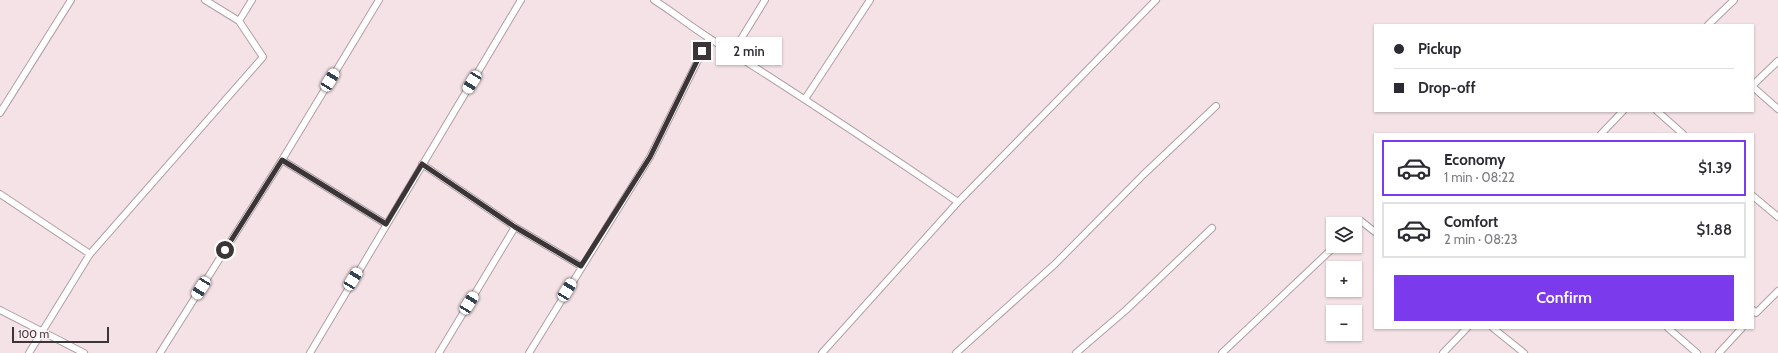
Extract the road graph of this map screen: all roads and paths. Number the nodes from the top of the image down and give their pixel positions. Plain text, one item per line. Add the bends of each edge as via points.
1 (71, 0) edge
2 (205, 0) edge
3 (252, 0) edge
4 (378, 0) edge
5 (521, 0) edge
6 (765, 0) edge
7 (870, 0) edge
8 (1156, 0) edge
9 (1734, 0) edge
10 (656, 1) edge
11 (240, 21) junction
12 (1709, 24) edge
13 (709, 38) junction
14 (734, 52) junction
15 (1778, 61) edge
16 (1754, 85) edge
17 (1754, 87) edge
18 (804, 99) junction
19 (1216, 106) dead end
20 (1778, 109) edge
21 (1622, 112) edge
22 (1658, 112) edge
23 (0, 113) edge
24 (1602, 133) edge
25 (1682, 133) edge
26 (282, 160) junction
27 (422, 164) junction
28 (0, 194) edge
29 (1754, 197) edge
30 (958, 202) junction
31 (1778, 218) edge
32 (1362, 222) edge
33 (386, 224) junction
34 (515, 227) junction
35 (1212, 228) dead end
36 (1374, 231) edge
37 (1328, 253) edge
38 (90, 254) junction
39 (581, 266) junction
40 (1778, 291) edge
41 (0, 310) edge
42 (1754, 313) edge
43 (1466, 329) edge
44 (1494, 329) edge
45 (1669, 329) edge
46 (1741, 329) edge
47 (42, 331) junction
48 (29, 353) edge
49 (84, 353) edge
50 (160, 353) edge
51 (310, 353) edge
52 (438, 353) edge
53 (529, 353) edge
54 (822, 353) edge
55 (956, 353) edge
56 (1076, 353) edge
57 (1222, 353) edge
58 (1444, 353) edge
59 (1524, 353) edge
60 (1697, 353) edge
61 (1719, 353) edge

1 - 23 street
2 - 11 street
3 - 11 street
4 - 26 street
5 - 27 street
6 - 14 street
7 - 18 street
8 - 30 street
9 - 12 street
10 - 13 street
11 - 38 street via 263,57
13 - 14 street
13 - 39 street via 650,157
14 - 18 street
15 - 16 street
17 - 20 street
18 - 30 street via 854,130
19 - 55 street via 1055,264
21 - 24 street
22 - 25 street
26 - 33 street
26 - 50 street
27 - 33 street
27 - 34 street
28 - 38 street
29 - 31 street
30 - 54 street
32 - 36 street
33 - 51 street
34 - 39 street
34 - 52 street
35 - 56 street via 1126,310
37 - 57 street
38 - 47 street
39 - 53 street
40 - 42 street
41 - 47 street
43 - 58 street
44 - 59 street
45 - 60 street
46 - 61 street
47 - 48 street
47 - 49 street

